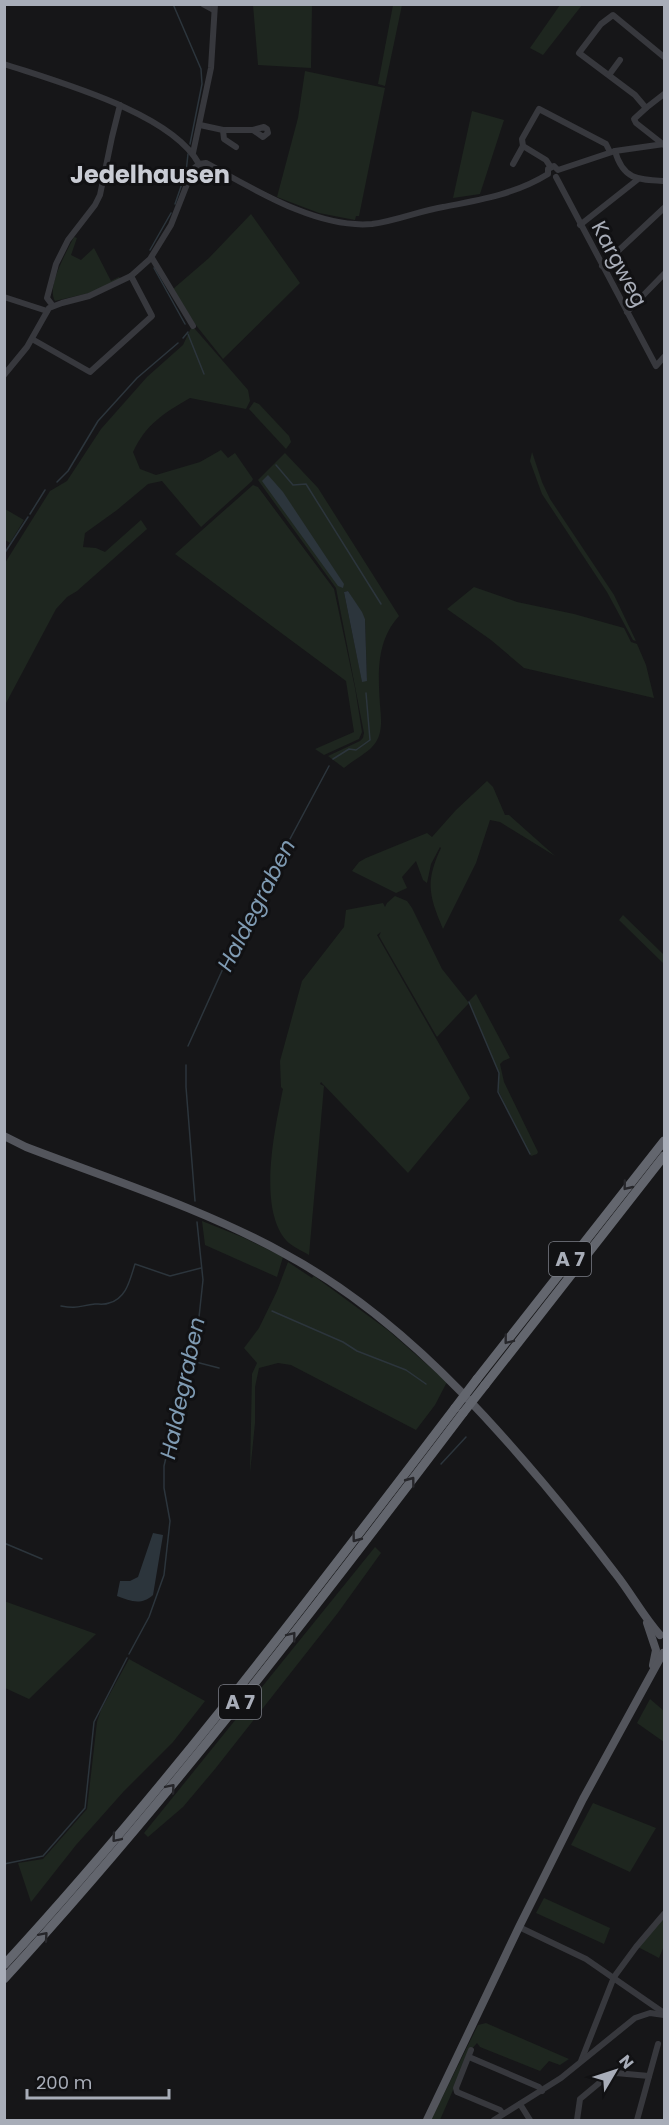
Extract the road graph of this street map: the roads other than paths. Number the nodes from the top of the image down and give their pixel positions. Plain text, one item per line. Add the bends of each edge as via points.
1 (203, 4) edge
2 (214, 7) edge
3 (664, 57) edge
4 (620, 60) dead end
5 (4, 64) edge
6 (609, 75) junction
7 (664, 95) edge
8 (120, 105) junction
9 (646, 108) junction
10 (200, 125) junction
11 (223, 130) junction
12 (253, 130) dead end
13 (664, 145) edge
14 (523, 146) junction
15 (236, 147) dead end
16 (613, 151) junction
17 (193, 153) junction
18 (199, 164) junction
19 (513, 164) dead end
20 (550, 166) junction
21 (557, 173) junction
22 (548, 174) junction
23 (637, 180) junction
24 (664, 181) edge
25 (664, 208) edge
26 (580, 225) junction
27 (152, 258) junction
28 (602, 266) junction
29 (664, 274) edge
30 (131, 276) junction
31 (4, 297) edge
32 (53, 306) junction
33 (47, 311) junction
34 (627, 312) junction
35 (194, 326) dead end
36 (32, 339) junction
37 (664, 357) edge
38 (4, 375) edge
39 (4, 1136) edge
40 (664, 1141) edge
41 (664, 1156) edge
42 (481, 1382) junction
43 (459, 1410) junction
44 (643, 1613) junction
45 (662, 1634) edge
46 (654, 1641) junction
47 (661, 1652) edge
48 (664, 1914) edge
49 (519, 1927) junction
50 (4, 1965) edge
51 (614, 1977) junction
52 (4, 1979) edge
53 (664, 2014) edge
54 (658, 2044) dead end
55 (471, 2050) dead end
56 (469, 2057) junction
57 (581, 2061) junction
58 (649, 2076) junction
59 (542, 2091) junction
60 (520, 2104) junction
61 (503, 2114) junction
62 (427, 2121) edge
63 (494, 2121) edge
64 (530, 2121) edge
65 (577, 2121) edge
66 (637, 2121) edge

1 - 2 street
2 - 10 street via 212,68
3 - 6 street via 613,15 579,53
4 - 6 street
5 - 8 street
6 - 9 street
7 - 9 street
8 - 17 street via 164,130
8 - 32 street via 100,195 68,240 52,276 47,298
9 - 13 street via 634,119
10 - 11 street
10 - 17 street
11 - 12 street
11 - 15 street via 224,139
13 - 16 street
14 - 16 street via 522,139 539,110
14 - 19 street
14 - 20 street
16 - 21 street
16 - 23 street
17 - 18 street
18 - 22 street via 206,163 275,201 339,222 369,224 515,191
18 - 27 street via 193,169 171,225
20 - 21 street via 556,167
20 - 22 street
21 - 22 street via 550,177
21 - 26 street, Kargweg
23 - 24 street
23 - 26 street
25 - 28 street
26 - 28 street, Kargweg
27 - 30 street
27 - 35 street
28 - 34 street, Kargweg
29 - 34 street
30 - 32 street via 89,296
30 - 36 street via 152,316 90,372
31 - 33 street
32 - 33 street
33 - 36 street
34 - 37 street, Kargweg via 656,366
36 - 38 street
39 - 44 main road via 260,1241 310,1269 383,1320 426,1356 485,1417 586,1536
40 -> 42 highway, A 7
41 - 42 highway, A 7
42 - 43 highway, A 7, bridge
43 -> 50 highway, A 7 via 187,1753
52 -> 43 highway, A 7 via 196,1758 331,1587
44 - 45 main road
44 - 46 main road
45 - 46 main road
46 - 47 main road
47 - 49 main road
48 - 51 street
49 - 51 street via 564,1947
49 - 62 main road
51 - 53 street
51 - 57 street
53 - 57 street via 642,2014
54 - 58 street
55 - 56 street
56 - 59 street
56 - 61 street via 457,2092
57 - 59 street
58 - 65 street via 610,2074 580,2099
58 - 66 street
59 - 60 street
60 - 61 street
60 - 64 street
61 - 63 street

